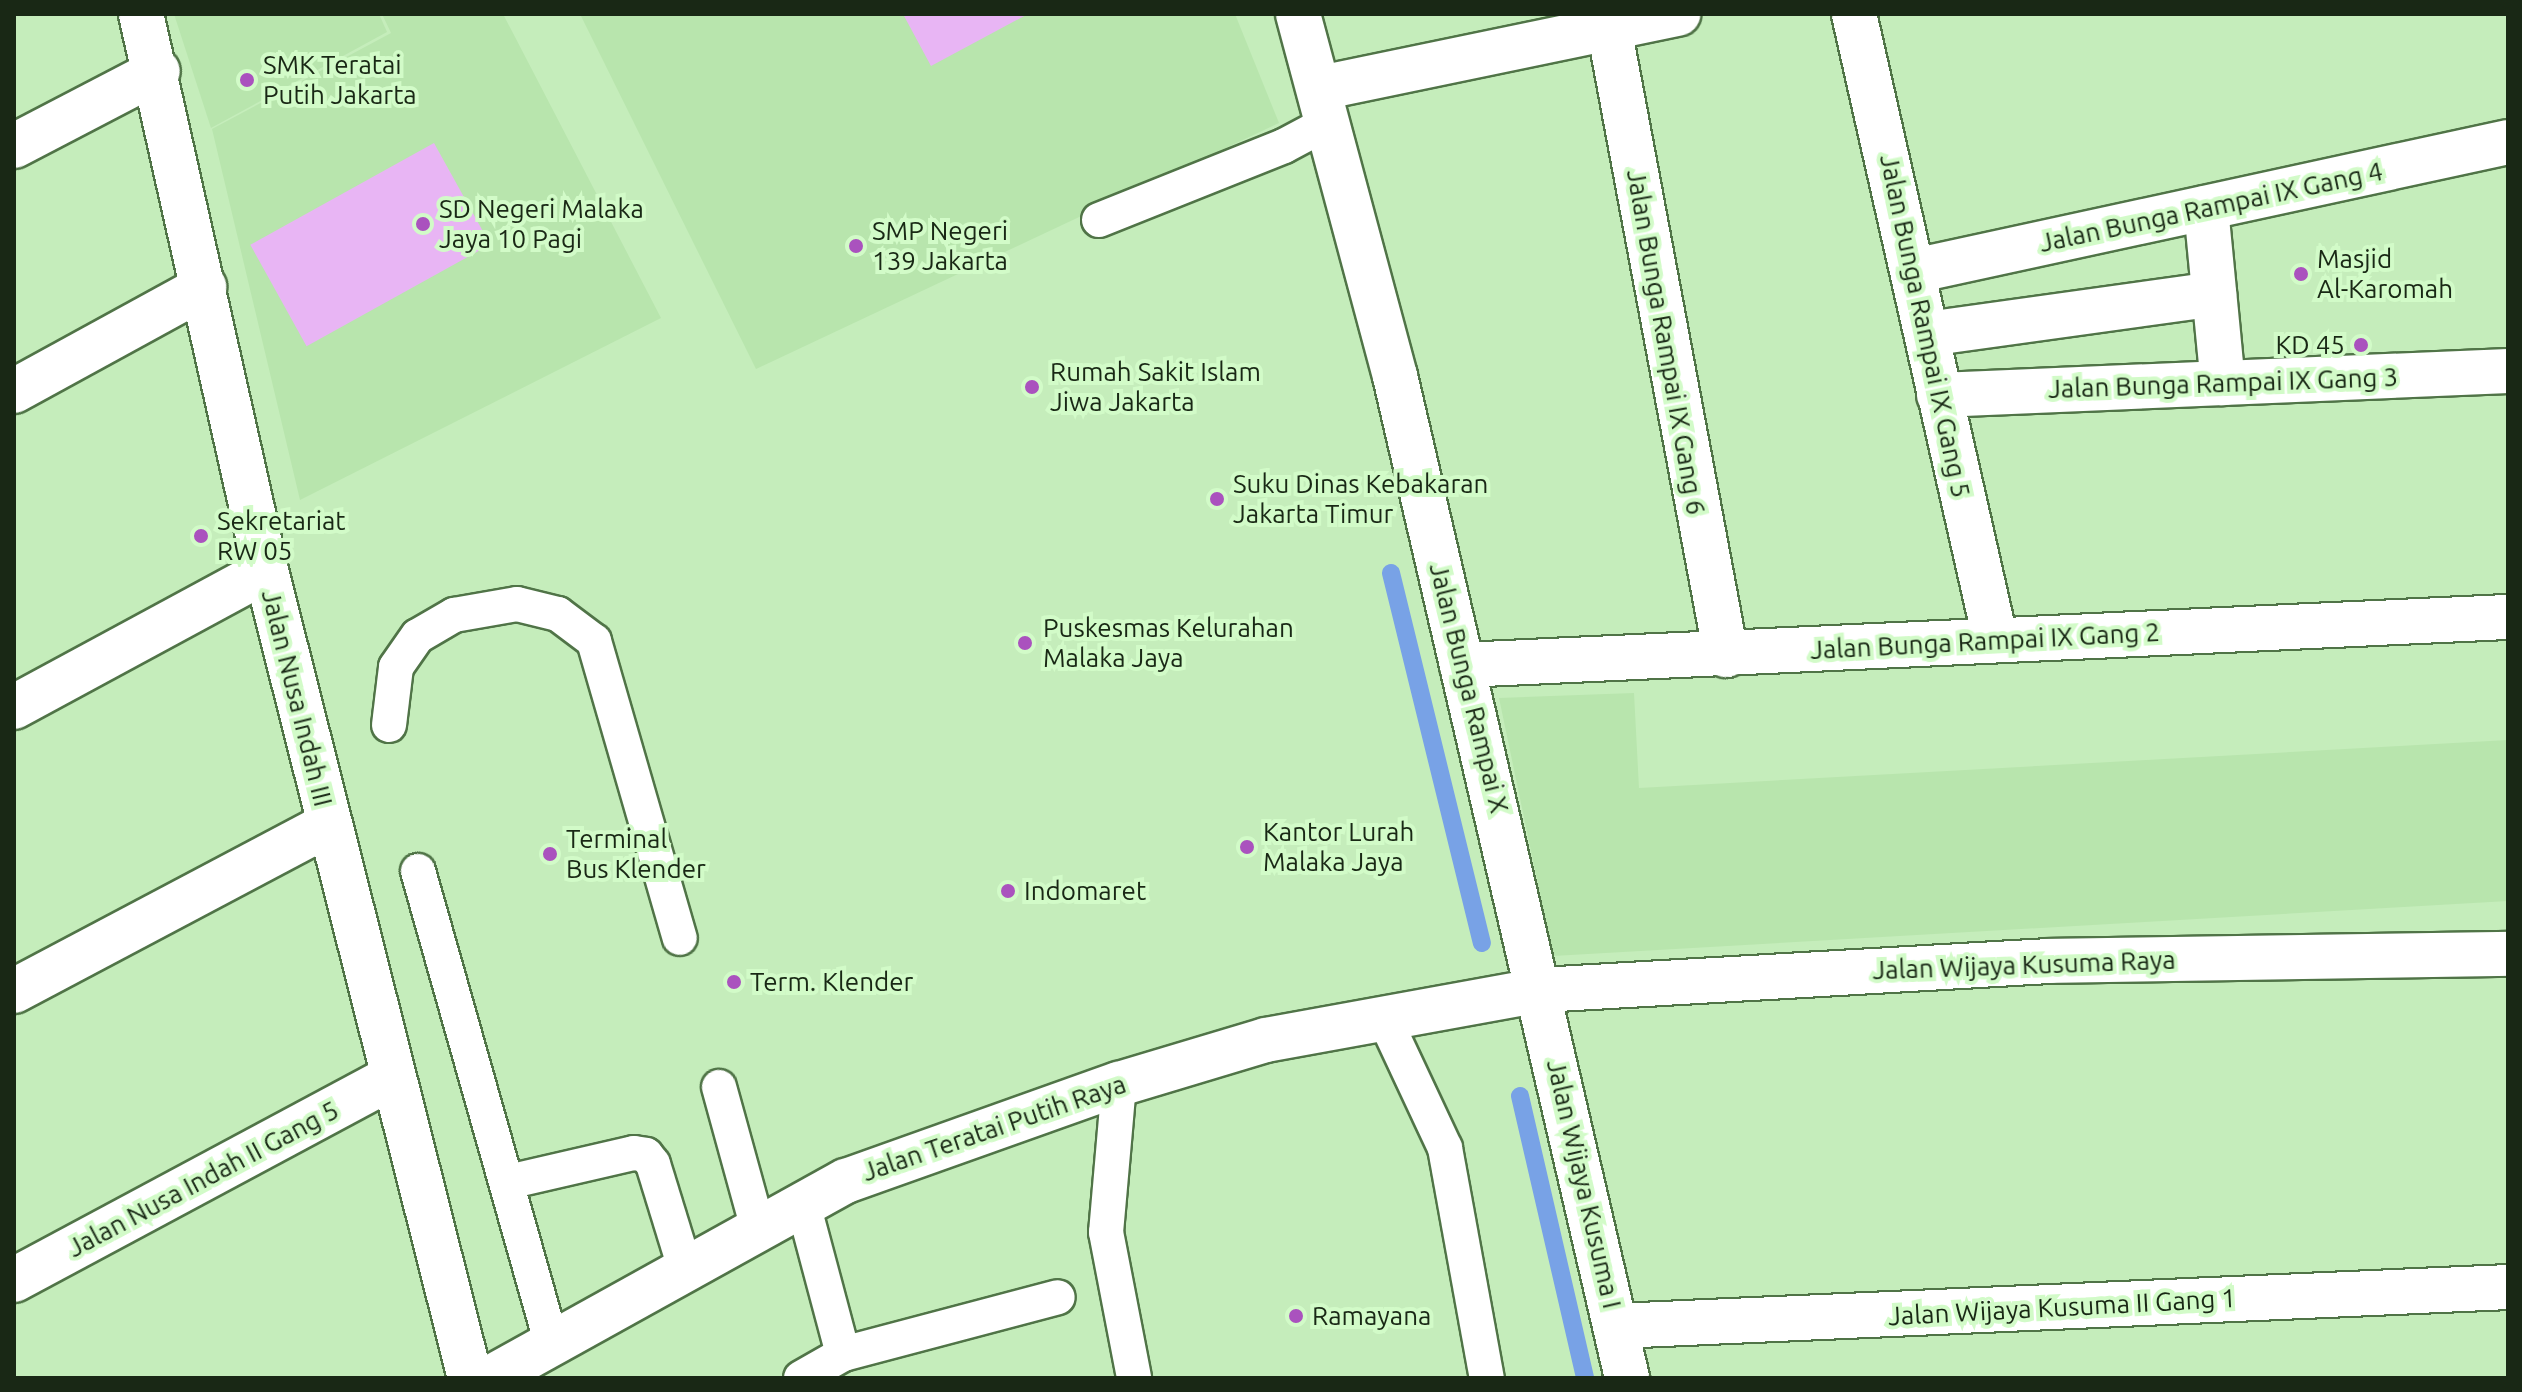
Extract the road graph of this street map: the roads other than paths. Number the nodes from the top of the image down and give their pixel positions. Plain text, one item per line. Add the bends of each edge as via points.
1 (141, 14) edge
2 (1298, 14) edge
3 (1678, 14) edge
4 (1854, 14) edge
5 (1609, 28) junction
6 (158, 71) junction
7 (1325, 105) junction
8 (2508, 142) edge
9 (14, 146) edge
10 (2206, 208) junction
11 (1099, 220) dead end
12 (1914, 271) junction
13 (204, 287) junction
14 (2214, 294) junction
15 (1927, 334) junction
16 (2508, 371) edge
17 (2223, 383) junction
18 (14, 391) edge
19 (1939, 395) junction
20 (266, 571) junction
21 (2508, 617) edge
22 (1995, 638) junction
23 (1726, 655) junction
24 (1462, 665) junction
25 (14, 707) edge
26 (389, 725) dead end
27 (328, 825) junction
28 (418, 871) dead end
29 (680, 938) dead end
30 (2508, 954) edge
31 (1540, 990) junction
32 (14, 991) edge
33 (1386, 1022) junction
34 (393, 1077) junction
35 (1119, 1084) junction
36 (719, 1087) dead end
37 (508, 1182) junction
38 (803, 1204) junction
39 (758, 1229) junction
40 (685, 1268) junction
41 (14, 1280) edge
42 (2508, 1287) edge
43 (1058, 1297) dead end
44 (1616, 1326) junction
45 (551, 1341) junction
46 (843, 1354) junction
47 (470, 1378) edge
48 (490, 1378) edge
49 (801, 1378) edge
50 (1134, 1378) edge
51 (1487, 1378) edge
52 (1627, 1378) edge

1 - 6 street, Jalan Nusa Indah III
2 - 7 street, Jalan Bunga Rampai X
3 - 5 street
4 - 12 street, Jalan Bunga Rampai IX Gang 5
5 - 7 street
5 - 23 street, Jalan Bunga Rampai IX Gang 6
6 - 9 street
6 - 13 street, Jalan Nusa Indah III
7 - 11 lane via 1284,146
7 - 24 street, Jalan Bunga Rampai X
8 - 10 street, Jalan Bunga Rampai IX Gang 4
10 - 12 street, Jalan Bunga Rampai IX Gang 4
10 - 14 street
12 - 15 street, Jalan Bunga Rampai IX Gang 5
13 - 18 street
13 - 20 street, Jalan Nusa Indah III
14 - 15 street
14 - 17 street
15 - 19 street, Jalan Bunga Rampai IX Gang 5
16 - 17 street, Jalan Bunga Rampai IX Gang 3
17 - 19 street, Jalan Bunga Rampai IX Gang 3
19 - 22 street, Jalan Bunga Rampai IX Gang 5
20 - 25 street
20 - 27 street, Jalan Nusa Indah III
21 - 22 street, Jalan Bunga Rampai IX Gang 2
22 - 23 street, Jalan Bunga Rampai IX Gang 2
23 - 24 street, Jalan Bunga Rampai IX Gang 2
24 - 31 street, Jalan Bunga Rampai X
26 - 29 lane via 396,667 418,636 454,615 517,604 558,614 594,641
27 - 32 street
27 - 34 street, Jalan Nusa Indah III
28 - 37 lane
30 - 31 street, Jalan Wijaya Kusuma Raya via 2049,961
31 - 33 street, Jalan Teratai Putih Raya
31 - 44 street, Jalan Wijaya Kusuma I
33 - 35 street, Jalan Teratai Putih Raya via 1266,1040
33 - 51 lane via 1445,1148
34 - 41 street, Jalan Nusa Indah II Gang 5
34 - 47 street, Jalan Nusa Indah III
35 - 38 street, Jalan Teratai Putih Raya via 846,1181
35 - 50 lane via 1106,1232
36 - 39 lane
37 - 40 lane via 634,1153 646,1155
37 - 45 lane
38 - 39 street, Jalan Teratai Putih Raya
38 - 46 lane
39 - 40 street, Jalan Teratai Putih Raya
40 - 45 street, Jalan Teratai Putih Raya
42 - 44 street, Jalan Wijaya Kusuma II Gang 1
43 - 46 lane
44 - 52 street, Jalan Wijaya Kusuma I
45 - 48 street, Jalan Teratai Putih Raya
46 - 49 lane

